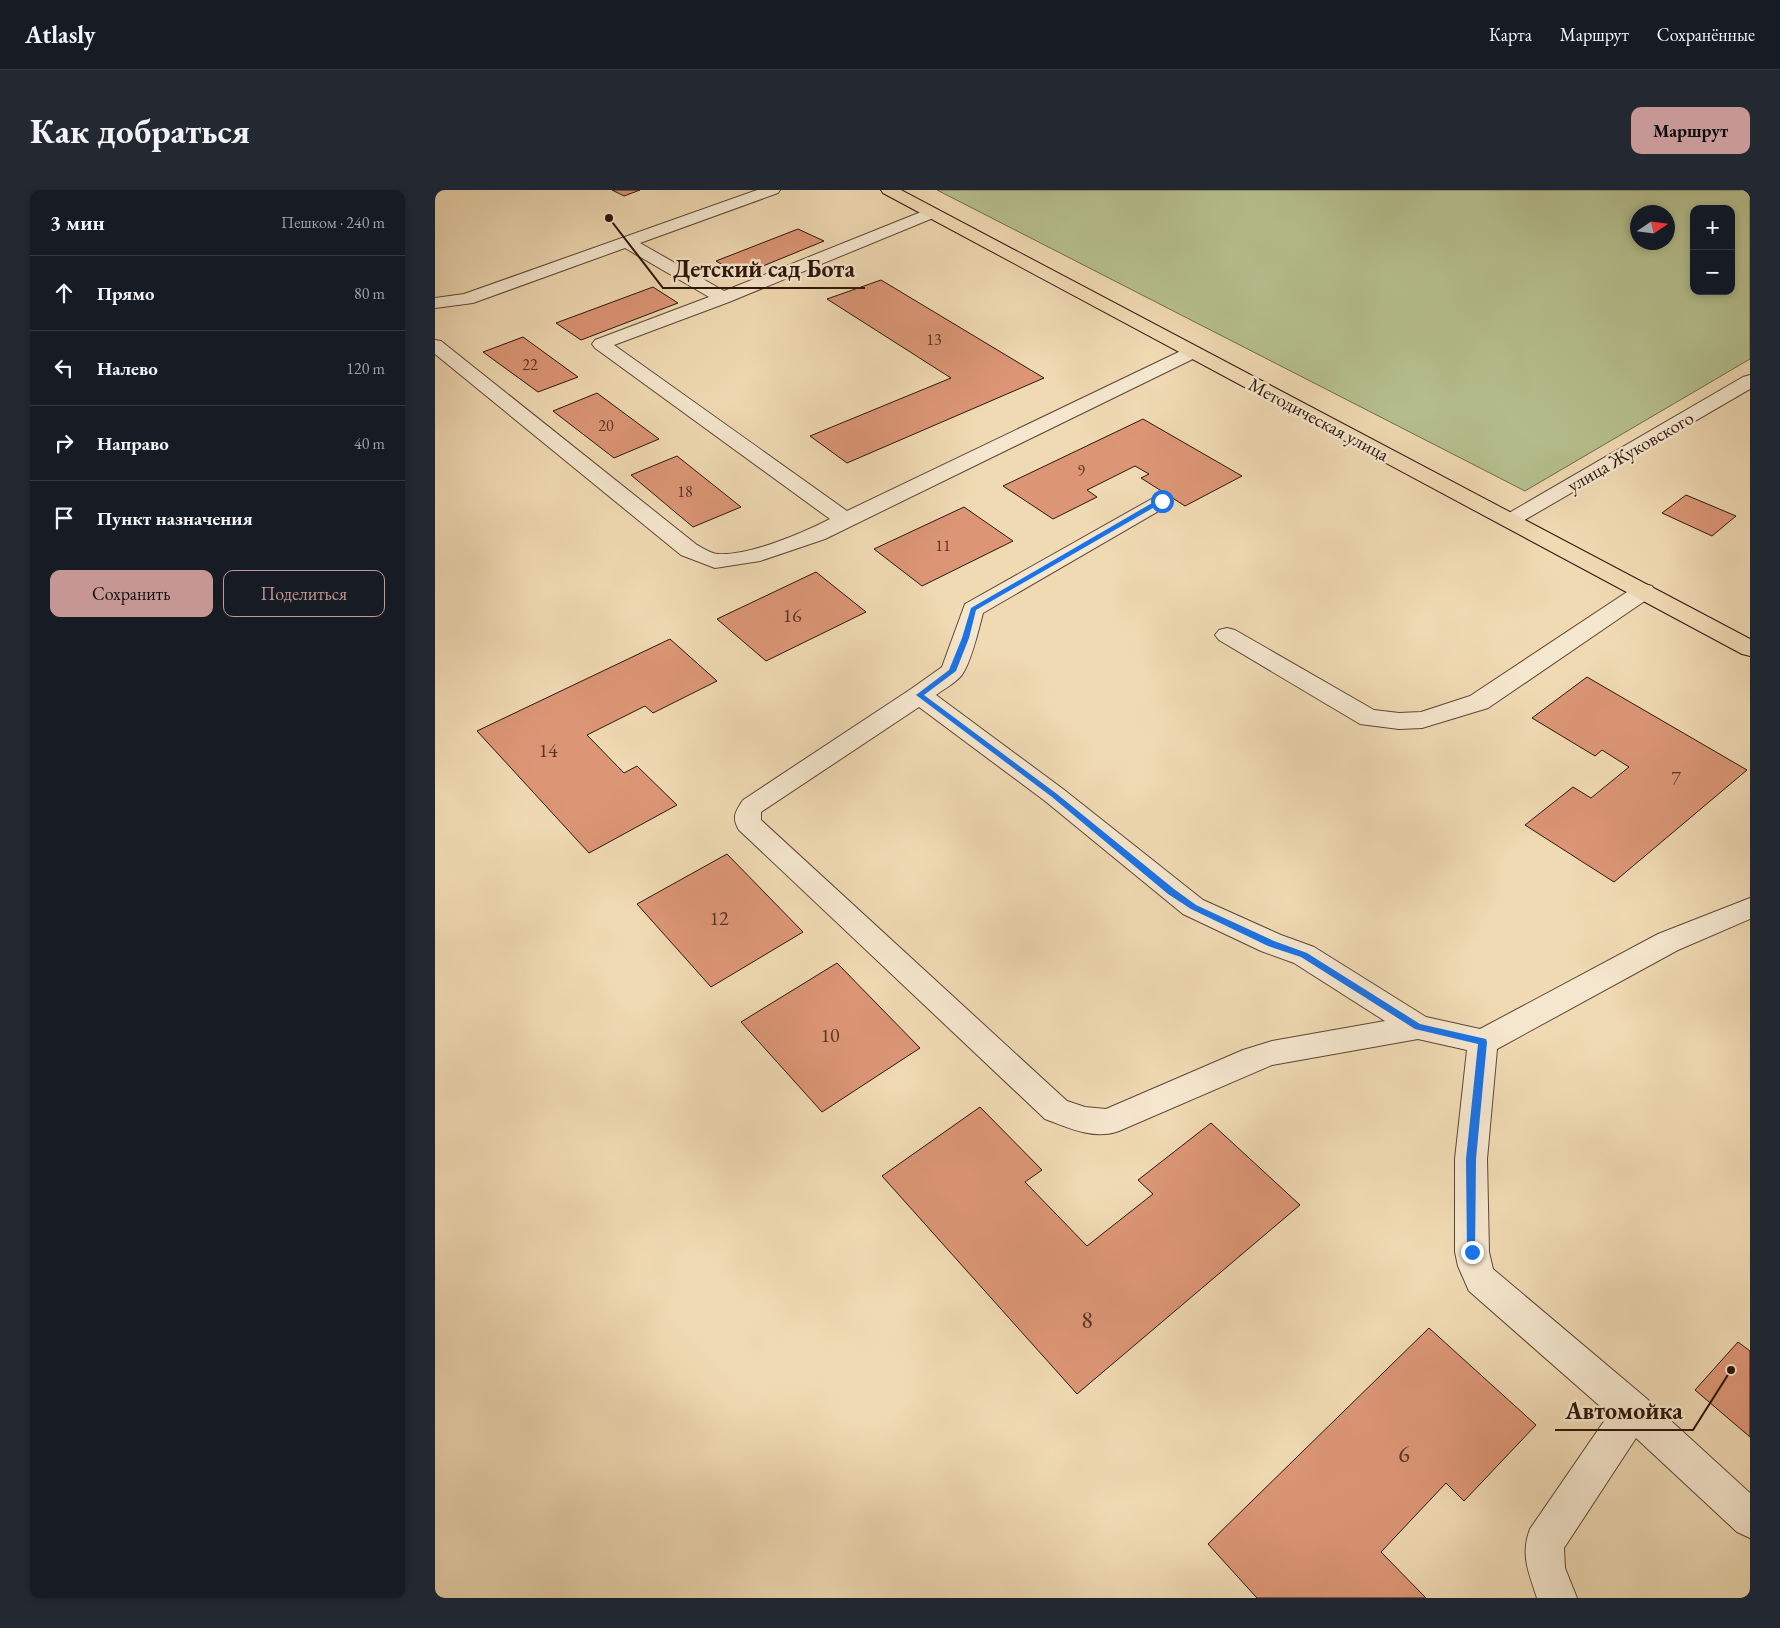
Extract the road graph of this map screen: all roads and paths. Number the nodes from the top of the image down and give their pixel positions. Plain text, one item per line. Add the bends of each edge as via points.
1 (771, 190) edge
2 (889, 190) edge
3 (933, 213) junction
4 (627, 242) junction
5 (723, 298) junction
6 (435, 303) edge
7 (435, 345) edge
8 (1193, 352) junction
9 (1748, 384) edge
10 (1162, 501) dead end
11 (845, 520) junction
12 (1509, 521) junction
13 (1644, 591) junction
14 (1227, 635) dead end
15 (1750, 648) edge
16 (920, 695) junction
17 (1750, 908) edge
18 (1418, 1027) junction
19 (1483, 1042) junction
20 (1633, 1411) junction
21 (1750, 1519) edge
22 (1557, 1598) edge

1 - 4 street
2 - 3 main road, Методическая улица
3 - 5 street
3 - 8 main road, Методическая улица
4 - 5 street
4 - 6 street via 467,299
5 - 11 street via 601,344
7 - 11 street via 689,550 715,561 752,556 817,534
8 - 11 street
8 - 12 main road, Методическая улица
9 - 12 street, улица Жуковского
10 - 16 street via 973,609 952,671
12 - 13 main road, Методическая улица
13 - 14 street via 1479,702 1422,720 1369,718
13 - 15 main road, Методическая улица
16 - 18 street via 1055,796 1193,907 1304,955
16 - 18 street via 752,806 747,814 748,823 1056,1110 1085,1120 1108,1122 1263,1056
17 - 19 street via 1668,942
18 - 19 street
19 - 20 street via 1471,1159 1475,1266 1481,1280
20 - 21 street
20 - 22 street via 1544,1543 1546,1568

